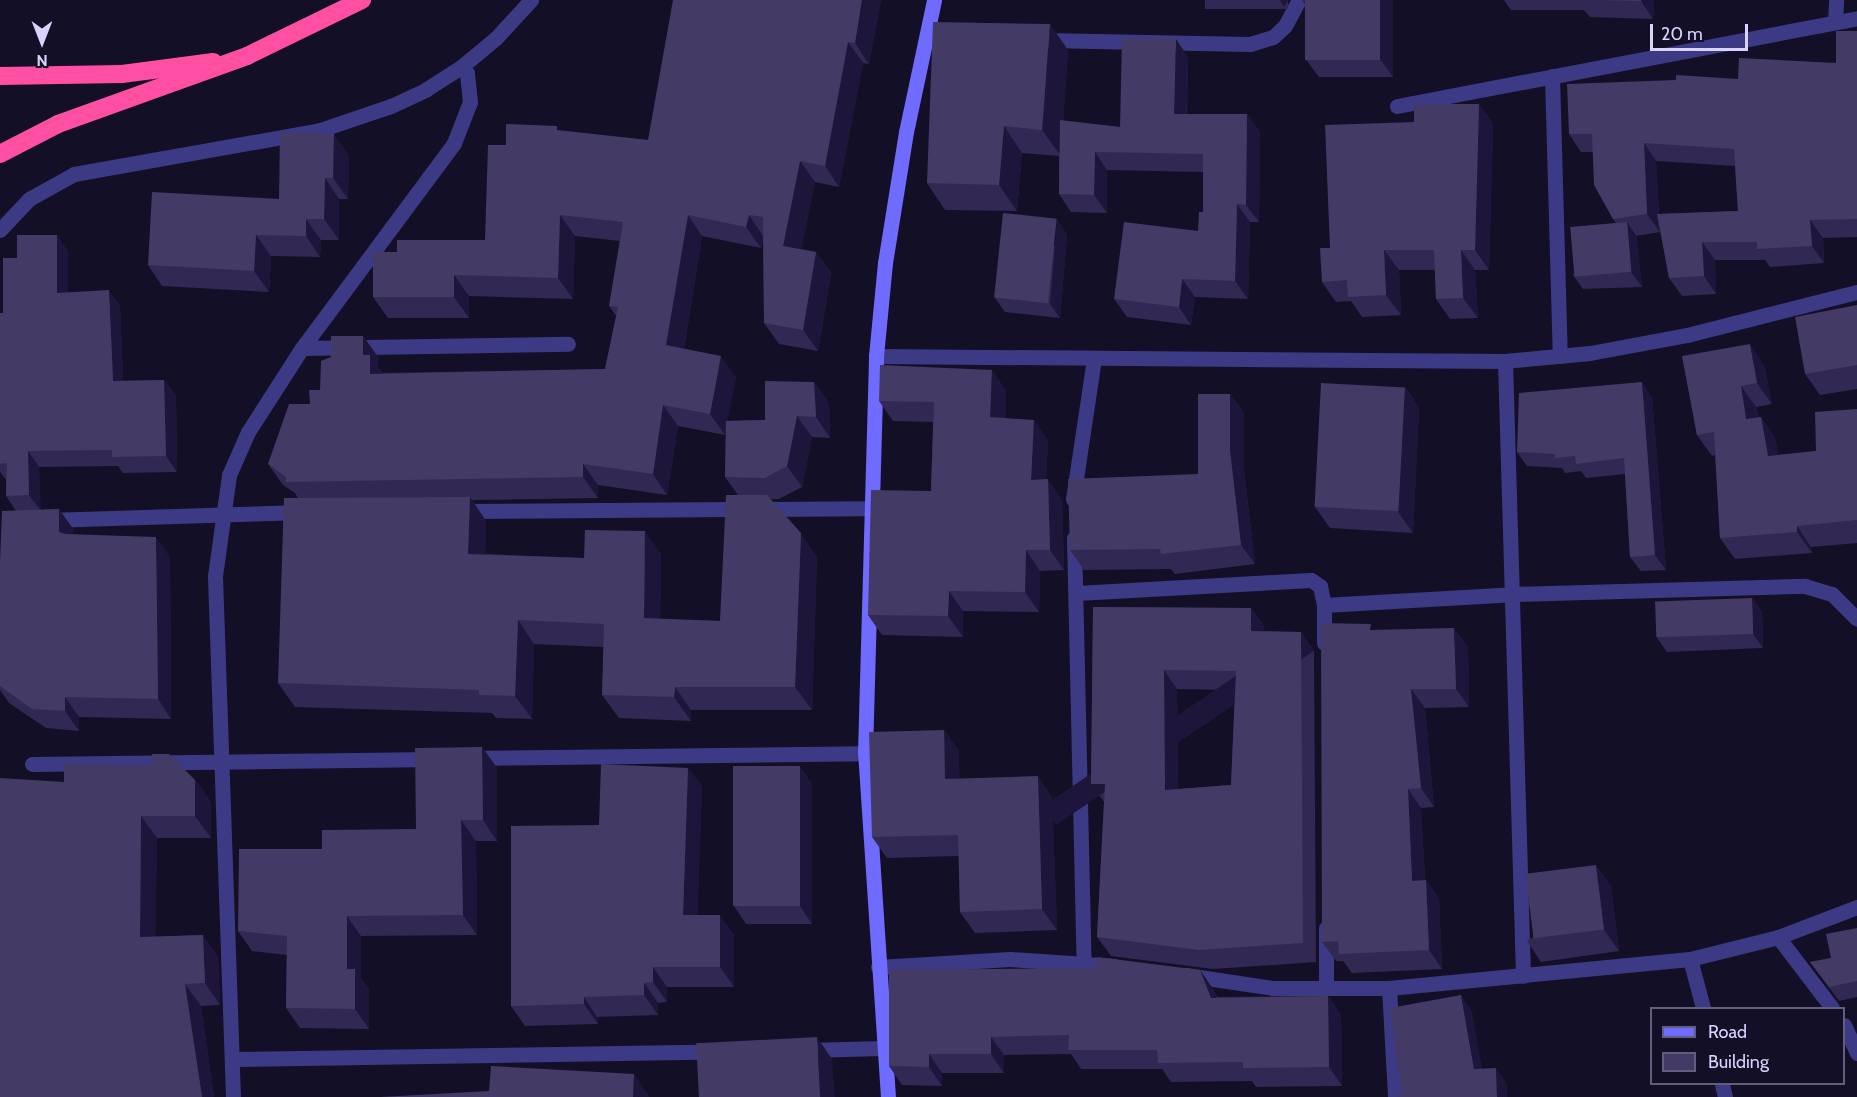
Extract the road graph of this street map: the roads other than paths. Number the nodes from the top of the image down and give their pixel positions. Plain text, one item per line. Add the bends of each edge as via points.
1 (363, 0) edge
2 (531, 0) edge
3 (934, 0) edge
4 (1299, 0) edge
5 (1836, 0) edge
6 (1857, 18) edge
7 (1835, 22) junction
8 (926, 33) junction
9 (950, 34) edge
10 (1021, 39) edge
11 (247, 56) junction
12 (461, 67) junction
13 (0, 76) edge
14 (1552, 76) junction
15 (1396, 106) dead end
16 (0, 154) edge
17 (0, 230) edge
18 (1857, 292) edge
19 (568, 344) dead end
20 (302, 348) junction
21 (876, 356) junction
22 (1560, 356) junction
23 (1094, 360) junction
24 (1505, 361) junction
25 (870, 508) junction
26 (445, 511) edge
27 (315, 512) edge
28 (221, 513) junction
29 (35, 520) edge
30 (1077, 592) junction
31 (1512, 594) junction
32 (1324, 605) junction
33 (1857, 619) edge
34 (1324, 665) edge
35 (865, 753) junction
36 (222, 761) junction
37 (32, 764) dead end
38 (1857, 907) edge
39 (1326, 916) edge
40 (1778, 937) junction
41 (1690, 959) junction
42 (1084, 964) junction
43 (878, 967) junction
44 (1130, 967) edge
45 (1174, 973) edge
46 (1523, 976) junction
47 (1326, 988) junction
48 (1389, 988) junction
49 (1703, 1007) edge
50 (1831, 1007) edge
51 (1845, 1027) edge
52 (884, 1048) junction
53 (789, 1050) edge
54 (730, 1051) edge
55 (1857, 1053) edge
56 (232, 1059) junction
57 (234, 1097) edge
58 (888, 1097) edge
59 (1395, 1097) edge

1 - 11 highway
2 - 12 street via 496,38
3 - 8 main road
4 - 10 street via 1286,26 1273,37 1250,44
5 - 7 street
6 - 7 street
7 - 14 street
8 - 9 street
8 - 21 main road via 885,264
11 - 13 highway via 122,74
11 - 16 highway via 58,124
12 - 17 street via 391,106 320,130 74,174 28,199
12 - 20 street via 467,72 470,102 454,143
14 - 15 street
14 - 22 street
18 - 22 street via 1687,335
19 - 20 street
20 - 28 street via 248,432 229,475
21 - 23 street
21 - 25 main road
22 - 24 street
23 - 24 street
23 - 30 street via 1072,496
24 - 31 street
25 - 26 street
25 - 35 main road
27 - 28 street
28 - 29 street
28 - 36 street via 215,576
30 - 32 street via 1297,579 1320,586
30 - 42 street
31 - 32 street
31 - 33 street via 1805,586 1832,594
31 - 46 street
32 - 34 street
35 - 36 street
35 - 43 main road
36 - 37 street
36 - 56 street
38 - 40 street
39 - 47 street
40 - 41 street
40 - 50 street
41 - 46 street
41 - 49 street
42 - 43 street via 1010,959
42 - 44 street
43 - 52 main road
45 - 47 street via 1264,988
46 - 48 street
47 - 48 street
48 - 59 street
51 - 55 street
52 - 53 street
52 - 58 main road
54 - 56 street
56 - 57 street

